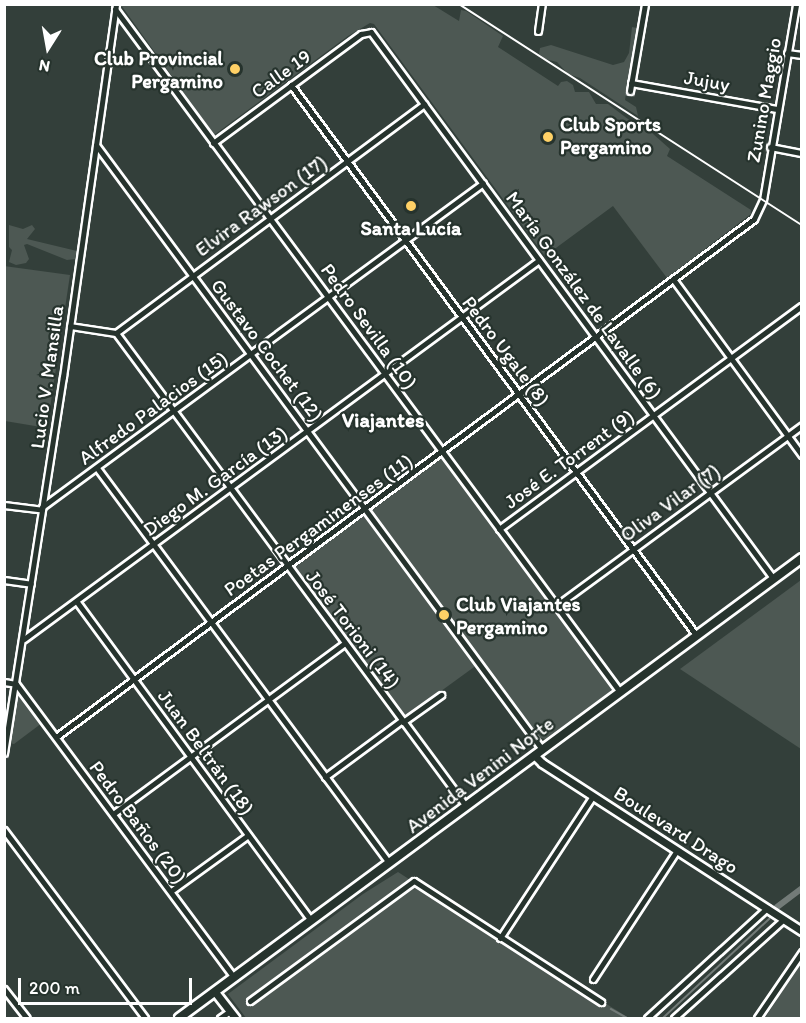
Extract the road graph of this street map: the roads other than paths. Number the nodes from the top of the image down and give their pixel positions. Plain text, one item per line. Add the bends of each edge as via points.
1 (542, 4) edge
2 (645, 4) edge
3 (796, 4) edge
4 (115, 7) edge
5 (538, 31) dead end
6 (367, 32) joint
7 (787, 53) junction
8 (801, 55) edge
9 (631, 83) junction
10 (291, 85) junction
11 (630, 91) dead end
12 (424, 104) junction
13 (777, 109) junction
14 (213, 143) junction
15 (96, 144) junction
16 (770, 147) junction
17 (801, 153) edge
18 (347, 162) junction
19 (483, 183) junction
20 (762, 200) joint
21 (271, 218) junction
22 (405, 240) junction
23 (539, 260) junction
24 (193, 275) junction
25 (673, 279) junction
26 (329, 296) junction
27 (801, 306) edge
28 (462, 318) junction
29 (70, 326) junction
30 (116, 333) junction
31 (596, 337) junction
32 (251, 354) junction
33 (731, 358) junction
34 (386, 374) junction
35 (520, 395) junction
36 (174, 411) junction
37 (653, 415) junction
38 (801, 425) edge
39 (309, 432) junction
40 (787, 435) junction
41 (443, 452) junction
42 (801, 455) edge
43 (97, 468) junction
44 (576, 472) junction
45 (231, 489) junction
46 (710, 492) junction
47 (4, 505) edge
48 (366, 508) junction
49 (42, 509) junction
50 (499, 529) junction
51 (154, 545) junction
52 (633, 549) junction
53 (801, 558) edge
54 (287, 566) junction
55 (773, 579) junction
56 (4, 580) edge
57 (31, 584) junction
58 (77, 602) junction
59 (556, 606) junction
60 (211, 622) junction
61 (696, 635) junction
62 (23, 640) junction
63 (345, 643) junction
64 (134, 680) junction
65 (4, 682) edge
66 (16, 684) junction
67 (620, 692) junction
68 (441, 695) dead end
69 (267, 700) junction
70 (403, 721) junction
71 (56, 737) junction
72 (538, 752) junction
73 (4, 753) edge
74 (190, 757) junction
75 (325, 777) junction
76 (593, 796) junction
77 (466, 806) junction
78 (113, 814) junction
79 (4, 830) edge
80 (248, 836) junction
81 (677, 850) junction
82 (388, 863) junction
83 (171, 891) junction
84 (768, 909) junction
85 (781, 918) junction
86 (311, 920) junction
87 (801, 931) edge
88 (500, 938) junction
89 (801, 952) edge
90 (234, 978) junction
91 (593, 979) dead end
92 (4, 989) edge
93 (215, 992) junction
94 (250, 1001) dead end
95 (601, 1002) dead end
96 (230, 1011) junction
97 (27, 1018) edge
98 (146, 1018) edge
99 (179, 1018) edge
100 (220, 1018) edge
101 (235, 1018) edge
102 (647, 1018) edge
103 (674, 1018) edge
104 (757, 1018) edge

1 - 5 street
2 - 9 street
3 - 7 street, Zunino Maggio
4 - 14 street, Pedro Sevilla (10)
4 - 15 street, Lucio V. Mansilla
6 - 10 street, Calle 19
6 - 12 street, María González de Lavalle (6) via 373,34
7 - 8 street
7 - 13 street, Zunino Maggio
9 - 11 street
9 - 13 street, Jujuy
10 - 14 street, Calle 19
10 - 18 street, Pedro Ugale (8)
12 - 18 street, Elvira Rawson (17)
12 - 19 street, María González de Lavalle (6)
13 - 16 street, Zunino Maggio
14 - 21 street, Pedro Sevilla (10)
15 - 24 street, Gustavo Cochet (12)
15 - 29 street, Lucio V. Mansilla
16 - 17 street
16 - 20 street, Zunino Maggio
18 - 21 street, Elvira Rawson (17)
18 - 22 street, Pedro Ugale (8)
19 - 22 street, Alfredo Palacios (15)
19 - 23 street, María González de Lavalle (6)
20 - 25 street, Poetas Pergaminenses (11) via 752,221
21 - 24 street, Elvira Rawson (17)
21 - 26 street, Pedro Sevilla (10)
22 - 26 street, Alfredo Palacios (15)
22 - 28 street, Pedro Ugale (8)
23 - 28 street, Diego M. García (13)
23 - 31 street, María González de Lavalle (6)
24 - 30 street, Elvira Rawson (17)
24 - 32 street, Gustavo Cochet (12)
25 - 31 street, Poetas Pergaminenses (11)
25 - 33 street
26 - 32 street, Alfredo Palacios (15)
26 - 34 street, Pedro Sevilla (10)
27 - 33 street, José E. Torrent (9)
28 - 34 street, Diego M. García (13)
28 - 35 street, Pedro Ugale (8)
29 - 30 street
29 - 49 street, Lucio V. Mansilla
30 - 36 street, José Torioni (14)
31 - 35 street, Poetas Pergaminenses (11)
31 - 37 street, María González de Lavalle (6)
32 - 36 street, Alfredo Palacios (15)
32 - 39 street, Gustavo Cochet (12)
33 - 37 street, José E. Torrent (9)
33 - 40 street
34 - 39 street, Diego M. García (13)
34 - 41 street, Pedro Sevilla (10)
35 - 41 street, Poetas Pergaminenses (11)
35 - 44 street, Pedro Ugale (8)
36 - 43 street, Alfredo Palacios (15)
36 - 45 street, José Torioni (14)
37 - 44 street, José E. Torrent (9)
37 - 46 street, María González de Lavalle (6)
38 - 40 street, Oliva Vilar (7)
39 - 45 street, Diego M. García (13)
39 - 48 street, Gustavo Cochet (12)
40 - 42 street
40 - 46 street, Oliva Vilar (7)
41 - 48 street, Poetas Pergaminenses (11)
41 - 50 street, Pedro Sevilla (10)
43 - 49 street, Alfredo Palacios (15)
43 - 51 street
44 - 50 street, José E. Torrent (9)
44 - 52 street, Pedro Ugale (8)
45 - 51 street, Diego M. García (13)
45 - 54 street, José Torioni (14)
46 - 52 street, Oliva Vilar (7)
46 - 55 street, María González de Lavalle (6)
47 - 49 street
48 - 54 street, Poetas Pergaminenses (11)
48 - 72 street, Gustavo Cochet (12)
49 - 57 street, Lucio V. Mansilla
50 - 59 street, Pedro Sevilla (10)
51 - 58 street, Diego M. García (13)
51 - 60 street
52 - 59 street, Oliva Vilar (7)
52 - 61 street, Pedro Ugale (8)
53 - 55 highway, Avenida Venini Norte
54 - 60 street, Poetas Pergaminenses (11)
54 - 63 street, José Torioni (14)
55 - 61 highway, Avenida Venini Norte
56 - 57 street
57 - 62 street, Lucio V. Mansilla
58 - 62 street, Diego M. García (13)
58 - 64 street, Juan Beltrán (18)
59 - 67 street, Pedro Sevilla (10)
60 - 64 street, Poetas Pergaminenses (11)
60 - 69 street
61 - 67 highway, Avenida Venini Norte
62 - 66 street, Lucio V. Mansilla
63 - 69 street
63 - 70 street, José Torioni (14)
64 - 71 street, Poetas Pergaminenses (11)
64 - 74 street, Juan Beltrán (18)
65 - 66 street
66 - 71 street, Pedro Baños (20)
66 - 73 street, Lucio V. Mansilla
67 - 72 highway, Avenida Venini Norte
68 - 70 street
69 - 74 street
69 - 75 street
70 - 75 street
70 - 77 street, José Torioni (14)
71 - 78 street, Pedro Baños (20)
72 - 76 main road, Boulevard Drago via 542,763
72 - 77 highway, Avenida Venini Norte
74 - 78 street
74 - 80 street, Juan Beltrán (18)
75 - 82 street
76 - 81 main road, Boulevard Drago
76 - 88 street
77 - 82 highway, Avenida Venini Norte
78 - 83 street, Pedro Baños (20)
79 - 98 street
80 - 83 street
80 - 86 street, Juan Beltrán (18)
81 - 84 main road, Boulevard Drago
81 - 91 street
82 - 86 highway, Avenida Venini Norte
83 - 90 street, Pedro Baños (20)
84 - 85 main road, Boulevard Drago
84 - 102 street
85 - 87 main road, Boulevard Drago
85 - 103 street
86 - 90 highway, Avenida Venini Norte
88 - 94 street via 414,882
88 - 95 street
89 - 104 street
90 - 93 highway, Avenida Venini Norte
92 - 97 street
93 - 96 main road
93 - 99 highway, Avenida Venini Norte
96 - 100 street
96 - 101 main road

